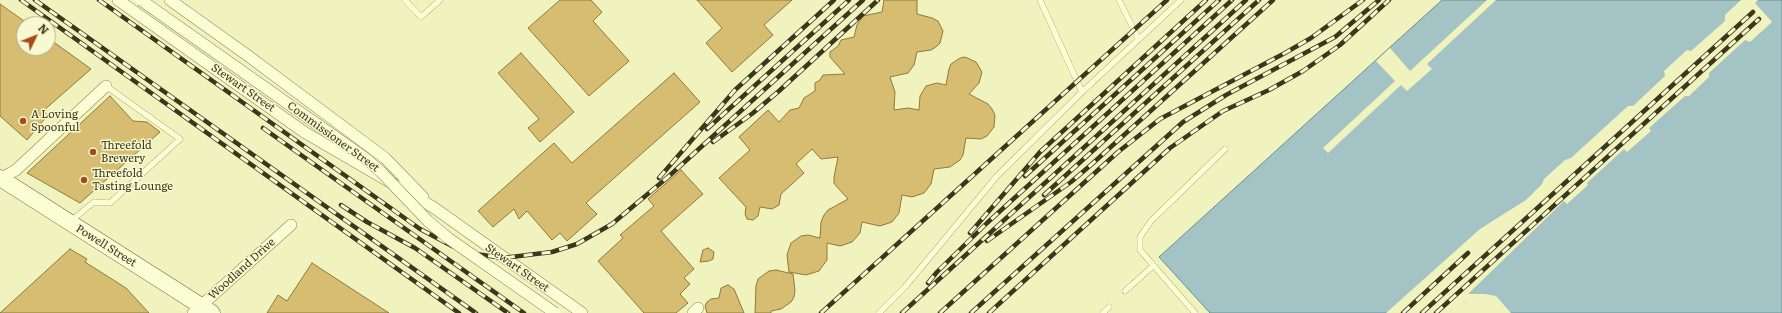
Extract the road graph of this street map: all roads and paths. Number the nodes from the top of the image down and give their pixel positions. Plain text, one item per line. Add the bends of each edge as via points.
1 (118, 0) edge
2 (141, 0) edge
3 (170, 0) edge
4 (405, 0) edge
5 (440, 0) edge
6 (1040, 0) edge
7 (1119, 0) edge
8 (1181, 0) edge
9 (1138, 38) junction
10 (106, 86) joint
11 (1082, 92) junction
12 (1225, 149) dead end
13 (0, 179) edge
14 (433, 208) junction
15 (69, 223) junction
16 (291, 225) dead end
17 (1153, 266) junction
18 (1125, 291) dead end
19 (1109, 308) dead end
20 (202, 311) edge
21 (555, 313) edge
22 (582, 313) edge
23 (879, 313) edge
24 (1103, 313) edge
25 (1195, 313) edge

1 - 14 street, Stewart Street via 304,132
2 - 21 street, Commissioner Street, bridge via 365,158 448,238
3 - 14 street, Stewart Street via 385,158
4 - 5 lane via 421,17
6 - 11 lane
7 - 9 lane
8 - 9 lane
9 - 11 lane
10 - 13 street via 16,170
10 - 15 lane via 180,139 110,203 94,202
11 - 23 lane via 998,176 905,287
12 - 17 lane via 1150,221 1140,237 1140,250
13 - 15 main road, Powell Street
14 - 22 street, Stewart Street
15 - 20 main road, Powell Street
16 - 20 street, Woodland Drive
17 - 18 lane
17 - 25 lane
19 - 24 lane

